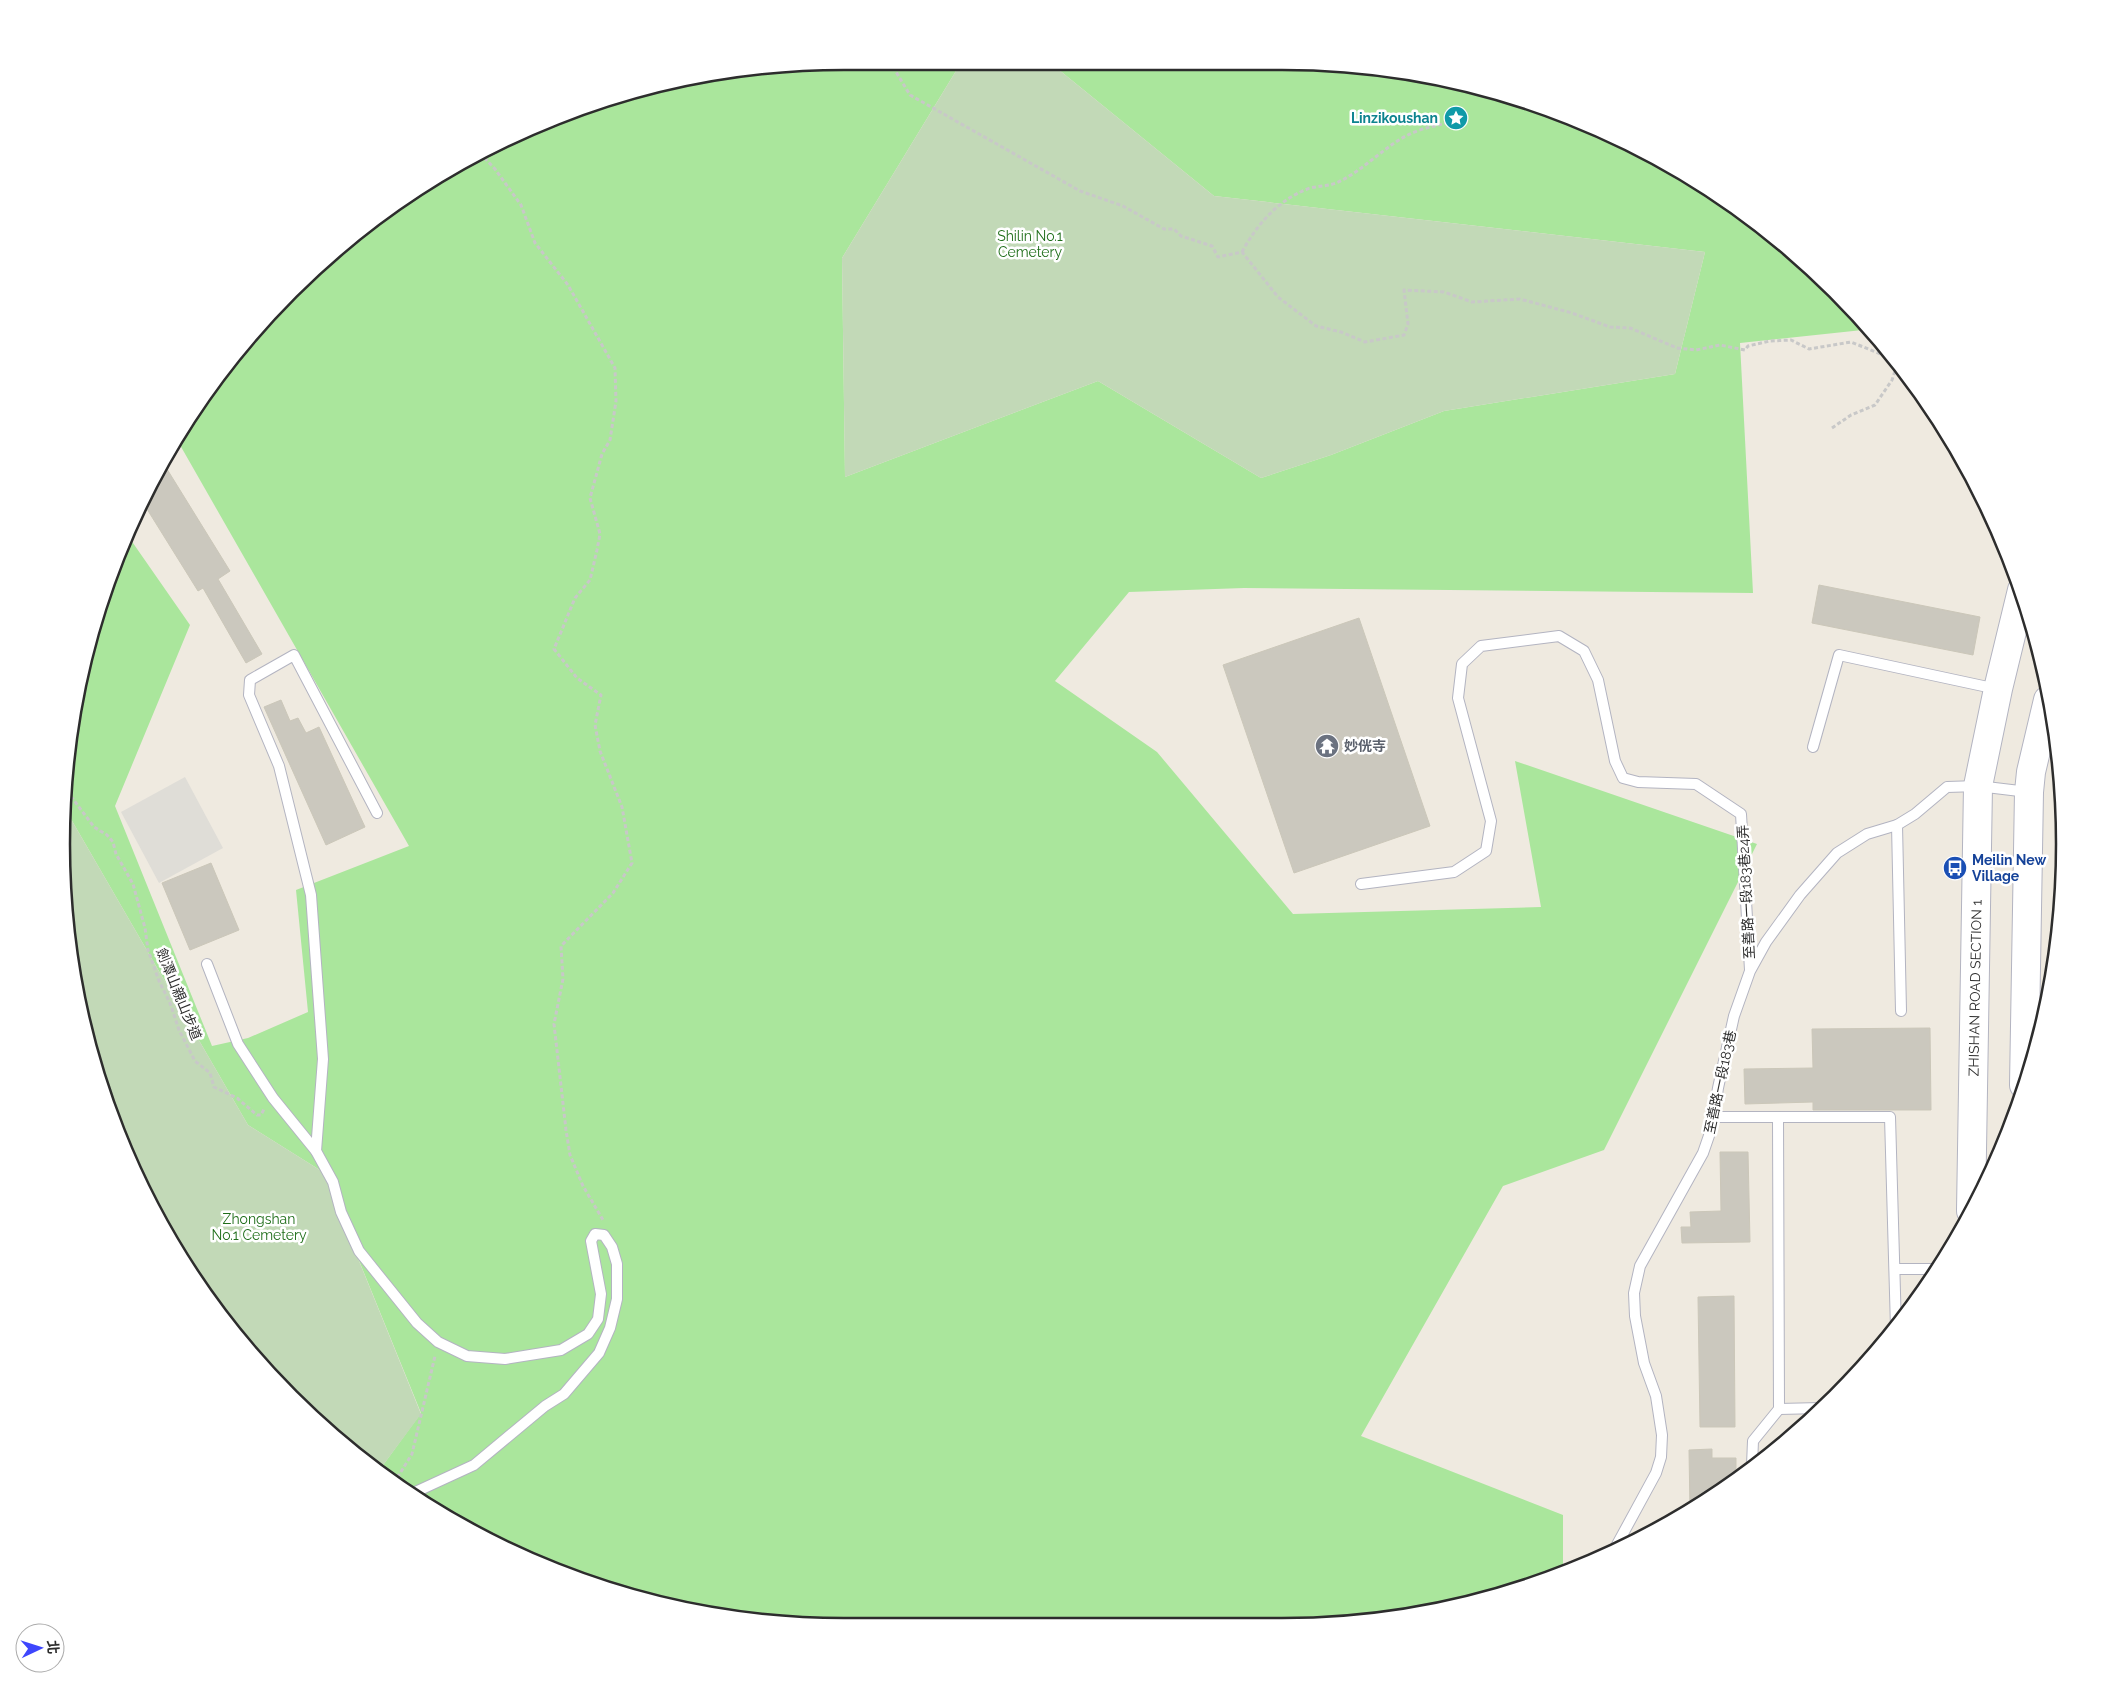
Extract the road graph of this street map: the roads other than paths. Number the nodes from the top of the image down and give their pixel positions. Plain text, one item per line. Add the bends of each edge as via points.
1 (2018, 606) edge
2 (1998, 689) junction
3 (2044, 715) edge
4 (1813, 747) dead end
5 (1978, 786) junction
6 (2029, 792) junction
7 (377, 813) dead end
8 (1897, 825) junction
9 (1361, 884) dead end
10 (207, 964) dead end
11 (1750, 971) junction
12 (1901, 1012) dead end
13 (2024, 1062) edge
14 (1714, 1117) junction
15 (1778, 1117) junction
16 (316, 1151) junction
17 (1971, 1195) edge
18 (1895, 1269) junction
19 (1929, 1269) edge
20 (1896, 1315) edge
21 (1811, 1408) edge
22 (1779, 1409) junction
23 (1752, 1459) edge
24 (418, 1491) edge
25 (1620, 1540) edge

1 - 2 main road, ZHISHAN ROAD SECTION 1
2 - 4 lane via 1839,655
2 - 5 main road, ZHISHAN ROAD SECTION 1
3 - 6 main road
5 - 6 lane, 至善路一段183巷
5 - 8 lane, 至善路一段183巷 via 1947,787
5 - 17 main road, ZHISHAN ROAD SECTION 1
6 - 13 main road
7 - 16 lane via 294,655 250,680 249,694 279,766 311,895 323,1059
8 - 11 lane, 至善路一段183巷 via 1867,834 1837,853 1800,895 1766,942
8 - 12 lane
9 - 11 lane, 至善路一段183巷24弄 via 1454,872 1486,851 1491,820 1458,698 1462,664 1481,646 1558,636 1584,651 1598,680 1615,761 1623,778 1638,782 1696,784 1741,814
10 - 16 lane via 238,1044 273,1098
11 - 14 lane, 至善路一段183巷 via 1734,1016
14 - 15 lane
14 - 25 lane, 至善路一段183巷 via 1703,1153 1640,1266 1634,1293 1635,1316 1644,1363 1656,1396 1662,1457
15 - 18 lane via 1890,1117
15 - 22 lane
16 - 24 lane via 360,1251 417,1322 438,1342 467,1356 505,1359 562,1350 588,1334 598,1319 602,1294 591,1241 595,1234 604,1235 612,1247 617,1264 617,1299 610,1328 598,1353 564,1394 474,1465
18 - 19 lane
18 - 20 lane
21 - 22 lane
22 - 23 lane via 1753,1441

